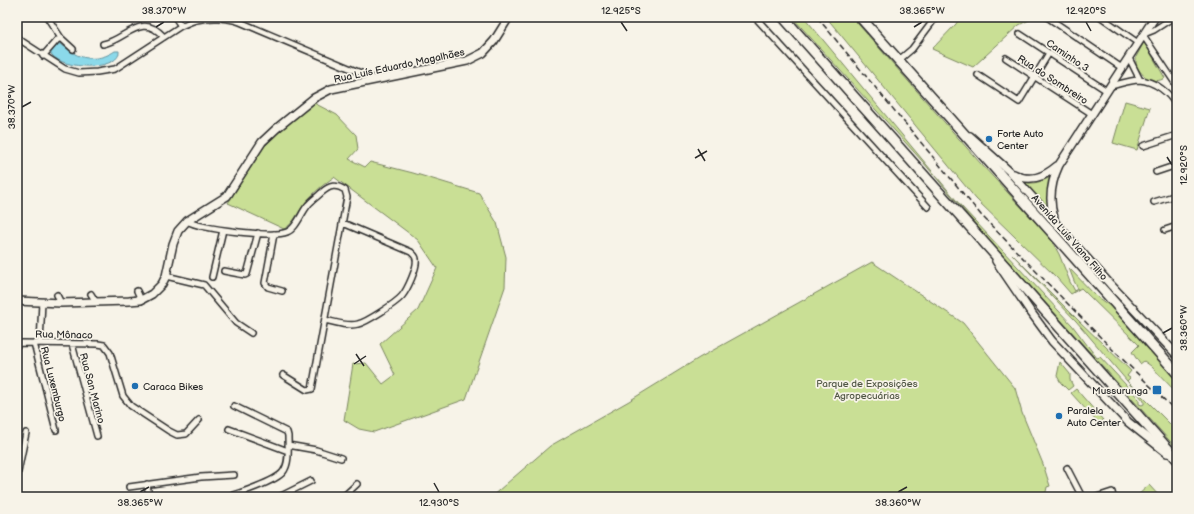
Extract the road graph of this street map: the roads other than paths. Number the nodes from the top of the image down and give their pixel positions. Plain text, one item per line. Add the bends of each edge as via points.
1 (47, 17) edge
2 (175, 17) edge
3 (509, 17) edge
4 (755, 17) edge
5 (783, 17) edge
6 (860, 17) edge
7 (936, 17) edge
8 (1047, 17) edge
9 (1102, 17) edge
10 (1154, 17) edge
11 (1174, 17) edge
12 (192, 19) edge
13 (181, 26) junction
14 (1020, 34) dead end
15 (1144, 34) junction
16 (164, 37) junction
17 (17, 38) edge
18 (61, 38) junction
19 (1138, 43) junction
20 (103, 44) dead end
21 (73, 49) dead end
22 (1049, 54) junction
23 (43, 56) junction
24 (1006, 58) dead end
25 (1129, 58) junction
26 (899, 60) junction
27 (1122, 68) junction
28 (978, 75) dead end
29 (1035, 77) junction
30 (375, 79) junction
31 (1140, 80) junction
32 (1177, 86) edge
33 (1109, 88) junction
34 (1176, 100) edge
35 (1177, 107) edge
36 (1092, 114) junction
37 (948, 115) junction
38 (1177, 135) edge
39 (1143, 146) dead end
40 (1059, 165) junction
41 (1177, 165) edge
42 (1009, 171) junction
43 (1156, 172) dead end
44 (1177, 195) edge
45 (1154, 202) dead end
46 (928, 206) dead end
47 (1054, 220) junction
48 (187, 221) junction
49 (343, 223) junction
50 (1177, 226) edge
51 (223, 230) junction
52 (1165, 230) dead end
53 (975, 231) junction
54 (258, 233) junction
55 (274, 234) junction
56 (224, 271) dead end
57 (166, 276) junction
58 (212, 277) dead end
59 (137, 291) dead end
60 (282, 291) dead end
61 (91, 294) dead end
62 (57, 295) dead end
63 (141, 300) junction
64 (17, 301) edge
65 (42, 302) junction
66 (96, 302) junction
67 (60, 303) junction
68 (324, 320) junction
69 (251, 332) dead end
70 (34, 343) junction
71 (40, 343) junction
72 (17, 344) edge
73 (72, 344) junction
74 (1177, 355) edge
75 (1177, 373) edge
76 (283, 375) dead end
77 (234, 406) dead end
78 (200, 420) dead end
79 (229, 429) dead end
80 (56, 430) dead end
81 (26, 433) dead end
82 (97, 436) dead end
83 (288, 448) junction
84 (341, 458) dead end
85 (1177, 460) edge
86 (1067, 468) dead end
87 (234, 475) dead end
88 (17, 477) edge
89 (311, 481) dead end
90 (147, 484) junction
91 (357, 484) dead end
92 (130, 487) dead end
93 (1112, 494) edge
94 (149, 497) edge
95 (226, 497) edge
96 (279, 497) edge
97 (343, 497) edge
98 (1082, 497) edge
99 (1097, 497) edge

1 - 18 street
2 - 13 street
3 - 30 main road, Rua Luís Eduardo Magalhães via 494,41 474,58
4 - 46 street
5 - 53 highway
6 - 26 highway, Avenida Luís Viana Filho
7 - 26 street via 912,49
8 - 27 street
9 - 19 street
10 - 15 main road
11 - 15 street
12 - 13 street
12 - 30 street via 234,20
13 - 16 street
14 - 22 street, Caminho 3
15 - 19 main road
15 - 32 street
16 - 20 street via 151,27 138,27
16 - 23 street via 108,71 76,72 65,69
17 - 23 street
18 - 21 street
18 - 23 street
19 - 25 main road
22 - 29 street
22 - 33 street, Caminho 3
24 - 29 street, Rua do Sombreiro
25 - 27 main road
25 - 31 street
26 - 37 highway, Avenida Luís Viana Filho
27 - 33 main road
28 - 29 street via 1019,102
29 - 36 street, Rua do Sombreiro
30 - 48 main road, Rua Luís Eduardo Magalhães via 325,92 285,120 262,142 227,196
31 - 33 street
31 - 34 street via 1161,88
33 - 36 main road
34 - 35 street
36 - 40 main road
37 - 42 main road, Avenida Luís Viana Filho
37 - 75 highway, Avenida Luís Viana Filho
38 - 39 street
40 - 42 main road via 1049,173 1033,178 1018,176
40 - 47 main road via 1050,194
41 - 43 street
42 - 47 main road, Avenida Luís Viana Filho
44 - 45 street
47 - 74 main road, Avenida Luís Viana Filho
48 - 51 street
48 - 57 main road, Rua Luís Eduardo Magalhães via 178,231 173,244
49 - 55 street via 347,194 342,188 333,186 324,190 310,203 291,230 283,234
49 - 68 street
49 - 68 street via 411,252 417,261 403,295 386,308 358,324
50 - 52 street
51 - 54 street
51 - 58 street
53 - 85 highway
53 - 85 main road via 1052,341 1128,422
54 - 55 street
54 - 56 street via 247,274
55 - 60 street via 265,283 268,287
57 - 63 main road, Rua Luís Eduardo Magalhães via 158,290
57 - 69 street via 204,285 236,323
59 - 63 street
61 - 66 street
62 - 67 street
63 - 66 main road
64 - 65 main road
65 - 67 main road
65 - 71 street
66 - 67 main road
68 - 76 street via 312,389 307,390
70 - 71 street, Rua Mônaco
70 - 72 street, Rua Mônaco
70 - 80 street, Rua Luxemburgo
71 - 73 street, Rua Mônaco
73 - 78 street, Rua Mônaco via 104,345 110,353 127,402 169,431 177,435 186,434
73 - 82 street, Rua San Marino
77 - 83 street via 286,432
79 - 83 street
81 - 88 street
83 - 84 street via 316,450
83 - 95 street via 287,463 282,474
86 - 98 street
87 - 90 street
89 - 96 street
90 - 92 street
90 - 94 street
91 - 97 street
93 - 99 street

